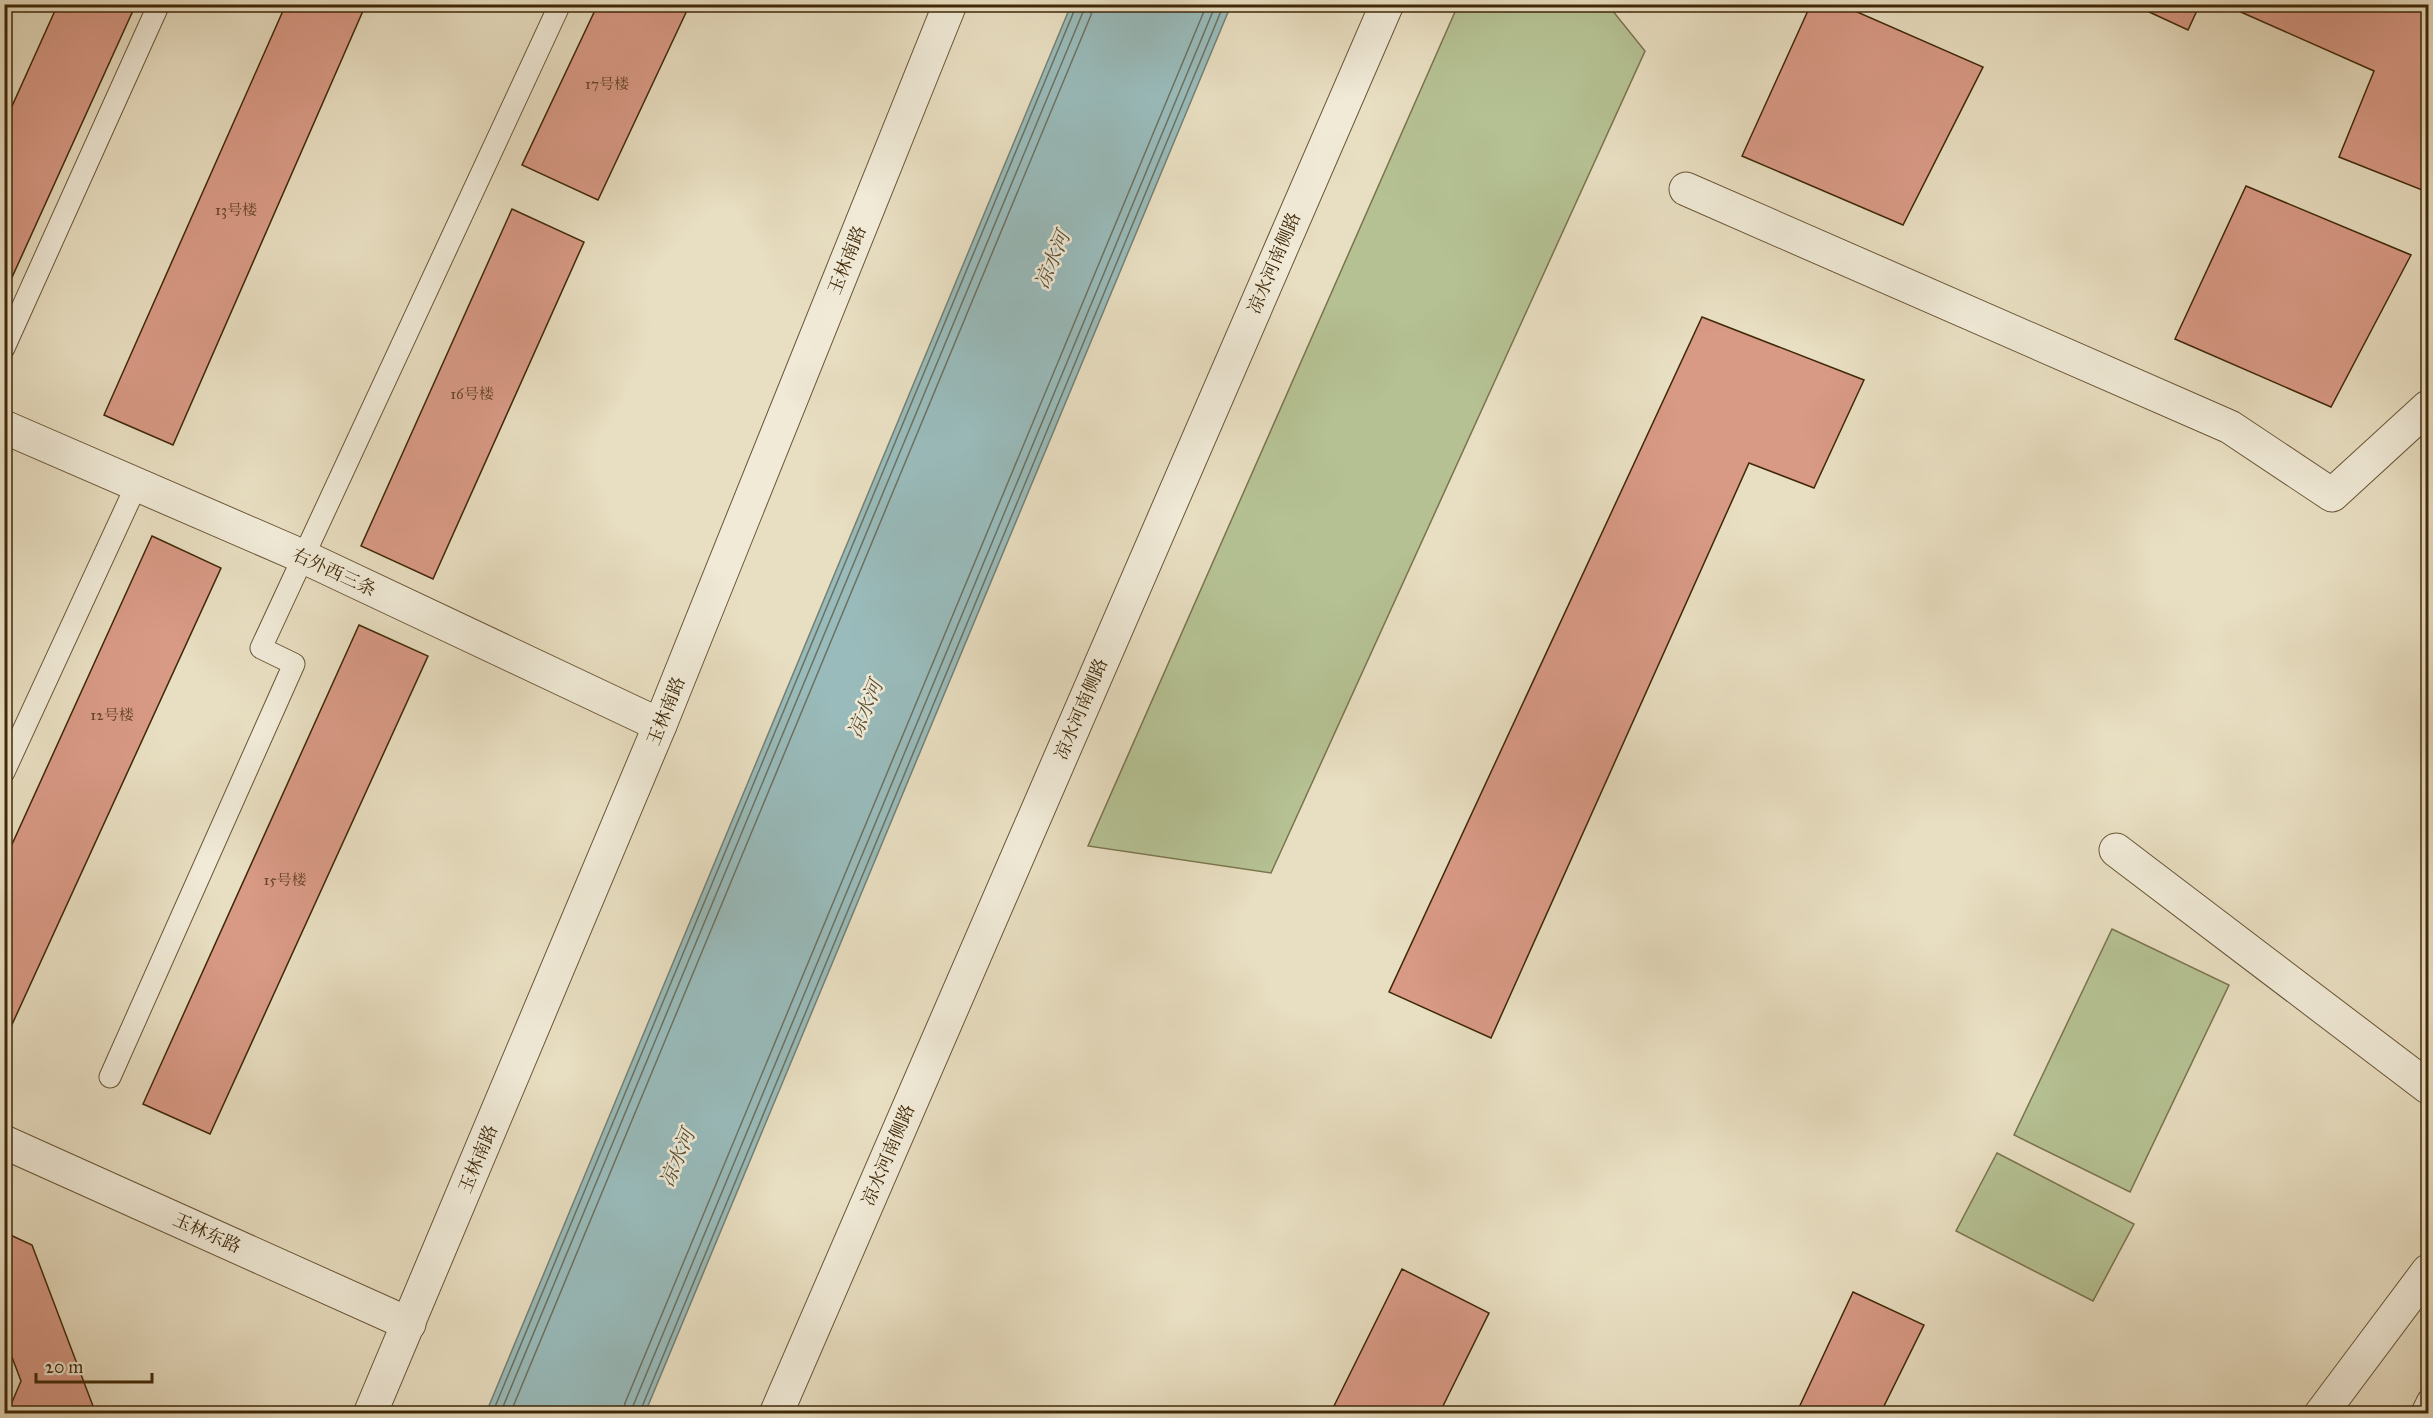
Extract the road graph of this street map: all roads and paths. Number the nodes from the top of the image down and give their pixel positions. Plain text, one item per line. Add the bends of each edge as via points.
1 (159, 4) edge
2 (560, 4) edge
3 (950, 4) edge
4 (1387, 4) edge
5 (1686, 189) dead end
6 (4, 348) edge
7 (2428, 407) edge
8 (4, 427) edge
9 (136, 486) junction
10 (304, 557) junction
11 (660, 725) junction
12 (4, 772) edge
13 (2116, 850) dead end
14 (110, 1077) dead end
15 (2428, 1087) edge
16 (4, 1142) edge
17 (2428, 1271) edge
18 (409, 1324) junction
19 (2428, 1400) edge
20 (370, 1413) edge
21 (776, 1413) edge
22 (2321, 1413) edge
23 (2421, 1413) edge

1 - 6 lane
2 - 10 lane
3 - 11 street, 玉林南路
4 - 21 street, 凉水河南侧路
5 - 7 street via 2230,427 2332,495
8 - 9 street, 右外西三条
9 - 10 street, 右外西三条
9 - 12 lane
10 - 11 street, 右外西三条
10 - 14 lane via 261,648 294,664
11 - 18 street, 玉林南路
13 - 15 street
16 - 18 street, 玉林东路
17 - 22 street
18 - 20 street, 玉林南路
19 - 23 lane

